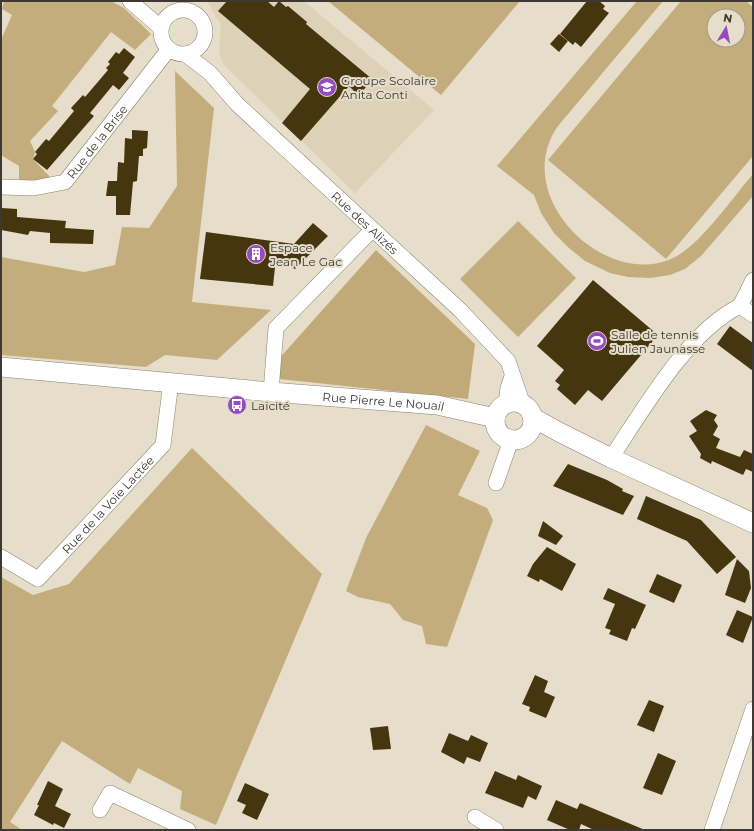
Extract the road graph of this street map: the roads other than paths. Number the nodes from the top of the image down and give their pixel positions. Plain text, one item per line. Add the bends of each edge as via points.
1 (130, 1) edge
2 (138, 1) edge
3 (192, 6) edge
4 (171, 13) junction
5 (161, 28) junction
6 (202, 45) junction
7 (169, 49) junction
8 (185, 54) junction
9 (210, 73) junction
10 (1, 187) edge
11 (372, 230) junction
12 (753, 280) edge
13 (740, 306) junction
14 (753, 315) edge
15 (1, 367) edge
16 (171, 382) junction
17 (271, 392) junction
18 (516, 420) junction
19 (611, 458) junction
20 (496, 483) dead end
21 (753, 523) edge
22 (1, 558) edge
23 (753, 709) edge
24 (100, 810) dead end
25 (475, 817) dead end
26 (188, 830) edge
27 (496, 830) edge
28 (712, 830) edge

1 - 5 street
2 - 4 street
3 - 4 street
3 - 6 street via 205,25 206,32
4 - 5 street
5 - 7 street via 161,36
6 - 8 street
6 - 9 street, Rue des Alizés
7 - 8 street
7 - 10 street, Rue de la Brise via 65,182 34,188
8 - 9 street, Rue des Alizés
9 - 11 street, Rue des Alizés via 237,104
11 - 17 street via 276,328
11 - 18 street, Rue des Alizés via 460,310 508,361
12 - 13 street
13 - 14 street
13 - 19 street via 730,311 692,345 655,392
15 - 16 street
16 - 17 street, Rue Pierre Le Nouail
16 - 22 street, Rue de la Voie Lactée via 163,445 38,579
17 - 18 street, Rue Pierre Le Nouail via 437,405
18 - 19 street, Rue Pierre Le Nouail via 559,432
18 - 20 street
19 - 21 street, Rue Pierre Le Nouail
23 - 28 street
24 - 26 street via 110,794
25 - 27 street

